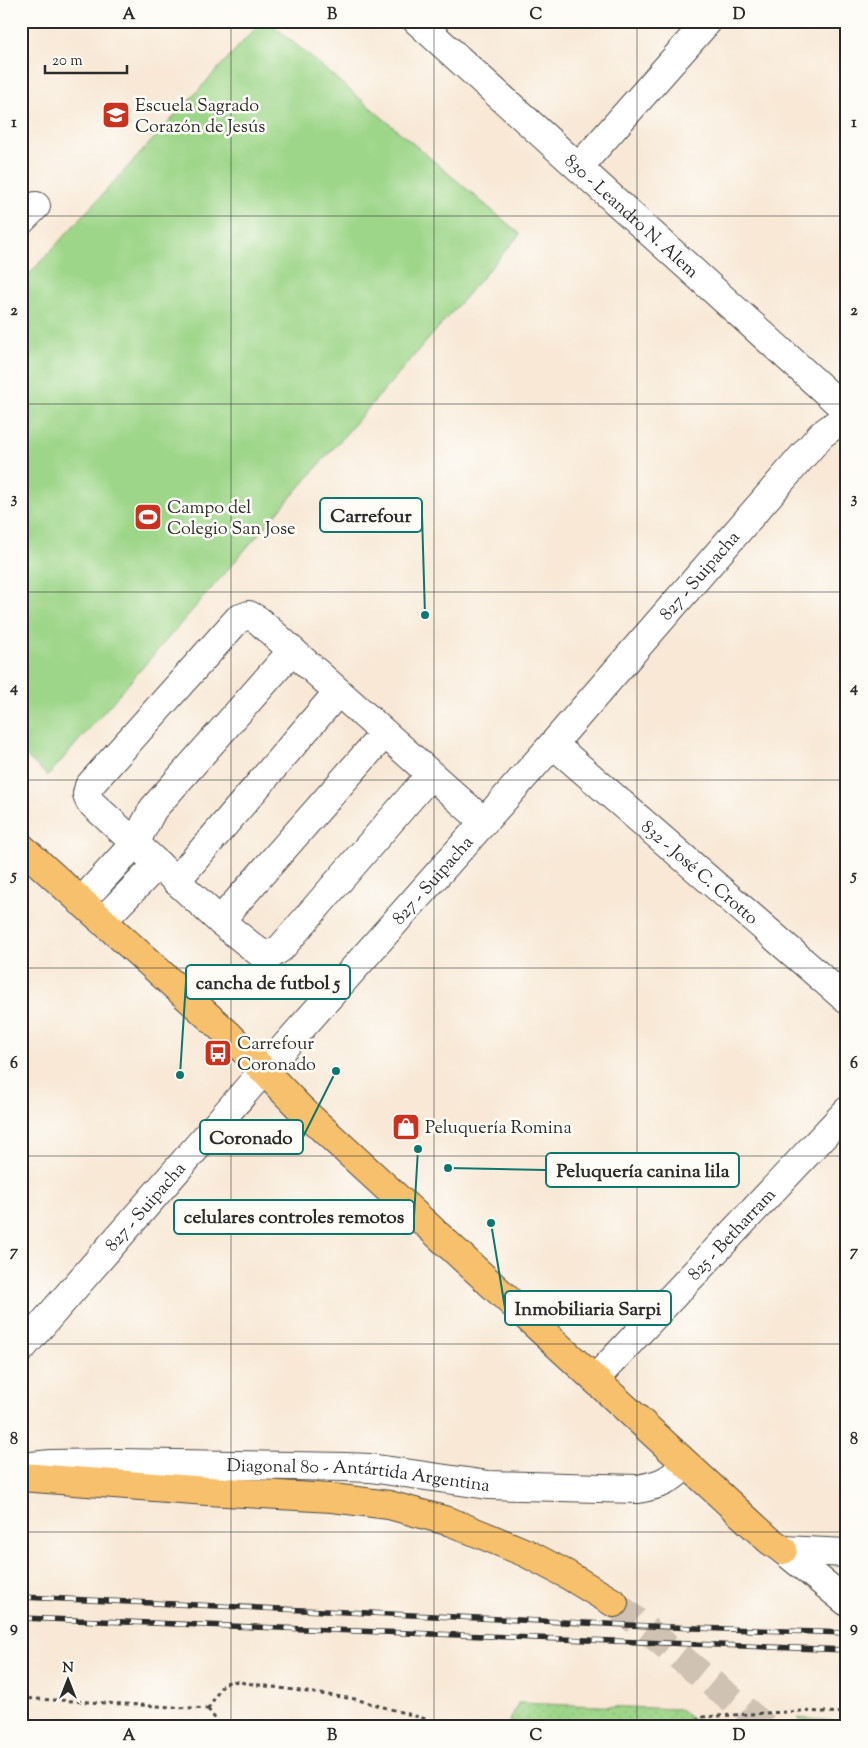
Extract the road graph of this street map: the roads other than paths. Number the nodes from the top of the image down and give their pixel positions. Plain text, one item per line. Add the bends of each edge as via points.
1 (417, 21) edge
2 (708, 21) edge
3 (579, 167) junction
4 (847, 411) edge
5 (847, 416) edge
6 (292, 651) junction
7 (338, 692) junction
8 (384, 734) junction
9 (552, 744) junction
10 (430, 775) junction
11 (483, 821) junction
12 (135, 843) junction
13 (21, 847) edge
14 (167, 872) junction
15 (81, 902) junction
16 (102, 921) junction
17 (220, 921) junction
18 (847, 1000) edge
19 (264, 1070) junction
20 (847, 1111) edge
21 (21, 1349) edge
22 (595, 1379) junction
23 (686, 1465) junction
24 (21, 1467) edge
25 (21, 1477) edge
26 (783, 1550) junction
27 (847, 1553) edge
28 (847, 1602) edge
29 (614, 1603) tunnel mouth

1 - 3 street, 830 - Leandro N. Alem
2 - 3 street
3 - 4 street, 830 - Leandro N. Alem
5 - 9 street, 827 - Suipacha via 821,435
6 - 7 street
6 - 12 street via 153,809
6 - 12 street via 258,620 249,615 238,619 89,786 90,802
7 - 8 street
7 - 14 street
8 - 10 street
8 - 17 street
9 - 11 street, 827 - Suipacha
9 - 18 street, 832 - José C. Crotto
10 - 11 street
10 - 17 street via 281,948 272,954 260,953
11 - 19 street, 827 - Suipacha
12 - 14 street
12 - 15 street
13 - 15 main road
14 - 16 street
14 - 17 street
15 - 16 main road
16 - 19 main road
19 - 21 street, 827 - Suipacha
19 - 22 main road via 300,1108
20 - 22 street, 825 - Betharram
22 - 23 main road
23 - 24 street, Diagonal 80 - Antártida Argentina via 670,1480 638,1489 488,1485 346,1467 120,1463
23 - 26 main road
25 - 29 main road via 332,1498 389,1505 451,1522 526,1553
26 - 27 street
26 - 28 street

